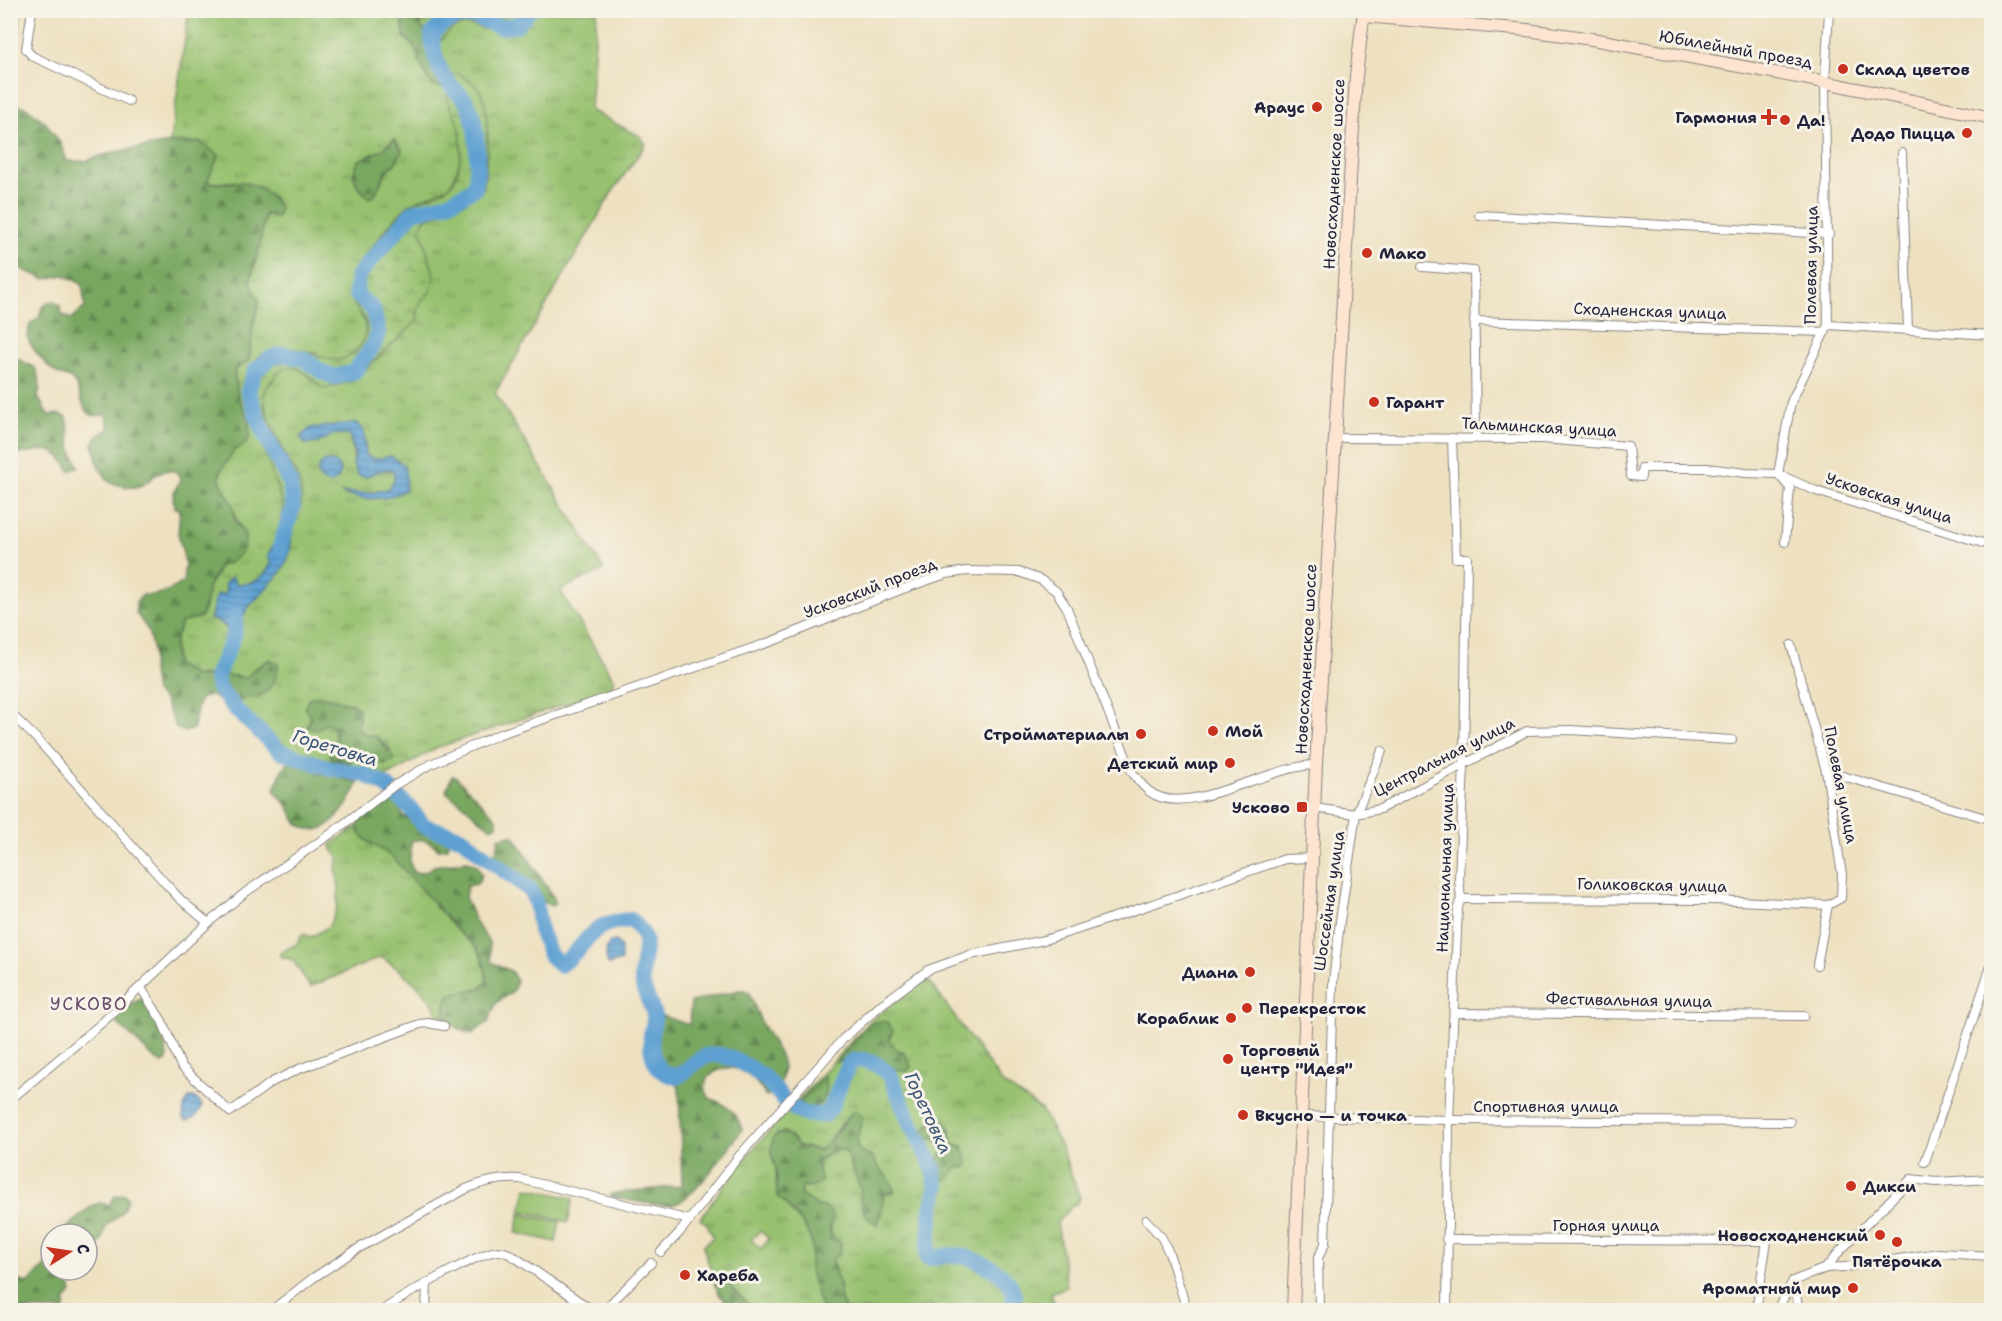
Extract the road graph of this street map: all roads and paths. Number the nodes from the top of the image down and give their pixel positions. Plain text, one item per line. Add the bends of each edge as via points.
1 (32, 10) edge
2 (1829, 10) edge
3 (1364, 13) edge
4 (1825, 82) junction
5 (129, 100) dead end
6 (1992, 118) edge
7 (1902, 153) dead end
8 (1479, 215) dead end
9 (1828, 234) junction
10 (1422, 267) dead end
11 (1474, 321) junction
12 (1827, 329) junction
13 (1908, 330) junction
14 (1992, 334) edge
15 (1335, 438) junction
16 (1452, 438) junction
17 (1476, 438) junction
18 (1778, 474) junction
19 (1785, 542) dead end
20 (1992, 546) edge
21 (1791, 645) dead end
22 (10, 713) edge
23 (1732, 740) dead end
24 (1382, 751) dead end
25 (1316, 765) junction
26 (1464, 765) junction
27 (1826, 771) junction
28 (1314, 808) junction
29 (1356, 814) junction
30 (1992, 820) edge
31 (1311, 858) junction
32 (1461, 899) junction
33 (1828, 905) junction
34 (208, 923) junction
35 (1992, 963) edge
36 (1817, 965) dead end
37 (141, 988) junction
38 (1454, 1013) junction
39 (1804, 1016) dead end
40 (444, 1026) dead end
41 (12, 1095) edge
42 (1301, 1116) junction
43 (1329, 1117) junction
44 (1449, 1120) junction
45 (1791, 1122) dead end
46 (1925, 1162) dead end
47 (1992, 1179) edge
48 (690, 1220) junction
49 (1146, 1220) dead end
50 (1446, 1239) junction
51 (661, 1252) dead end
52 (1992, 1256) edge
53 (651, 1263) dead end
54 (1826, 1268) junction
55 (1793, 1281) junction
56 (427, 1283) junction
57 (272, 1311) edge
58 (383, 1311) edge
59 (426, 1311) edge
60 (592, 1311) edge
61 (604, 1311) edge
62 (1187, 1311) edge
63 (1293, 1311) edge
64 (1319, 1311) edge
65 (1447, 1311) edge
66 (1755, 1311) edge
67 (1777, 1311) edge
68 (1799, 1311) edge

1 - 5 street via 26,49 32,57
2 - 4 street, Полевая улица
3 - 4 main road, Юбилейный проезд via 1592,39
3 - 15 main road, Новосходненское шоссе via 1356,76
4 - 6 main road, Юбилейный проезд
4 - 9 street, Полевая улица
7 - 13 street
8 - 9 street
9 - 12 street, Полевая улица
10 - 11 street via 1474,271
11 - 12 street, Сходненская улица
11 - 17 street
12 - 13 street, Сходненская улица
12 - 18 street, Полевая улица via 1791,402
13 - 14 street, Сходненская улица
15 - 16 street, Тальминская улица
15 - 25 main road, Новосходненское шоссе
16 - 17 street, Тальминская улица
16 - 26 street, Национальная улица via 1456,558 1467,558
17 - 18 street, Тальминская улица via 1628,446 1631,476 1641,477 1642,468
18 - 19 street via 1790,488
18 - 20 street, Усковская улица via 1816,491
21 - 27 street, Полевая улица
22 - 34 street via 180,900
23 - 26 street, Центральная улица via 1527,731
24 - 29 street, Шоссейная улица
25 - 28 main road, Новосходненское шоссе
25 - 34 street, Усковский проезд via 1291,768 1206,795 1169,800 1155,795 1132,772 1071,616 1056,591 1020,572 967,571 925,580 773,641 500,734 431,764 246,892
26 - 29 street, Центральная улица via 1380,809
26 - 32 street, Национальная улица
27 - 30 street
27 - 33 street, Полевая улица via 1842,875 1841,898
28 - 29 street, Центральная улица
28 - 31 main road, Новосходненское шоссе
29 - 43 street, Шоссейная улица via 1333,983
31 - 42 main road, Новосходненское шоссе
31 - 48 street via 1285,859 1053,937 934,967 874,1011 843,1040 739,1156
32 - 33 street, Голиковская улица via 1714,900
32 - 38 street, Национальная улица
33 - 36 street
34 - 37 street, Усковский проезд
35 - 46 street
37 - 40 street via 159,1014 181,1066 230,1112 272,1082 326,1058 420,1024
37 - 41 street, Усковский проезд
38 - 39 street, Фестивальная улица
38 - 44 street, Национальная улица
42 - 43 street, Спортивная улица
42 - 63 main road, Новосходненское шоссе
43 - 44 street, Спортивная улица
43 - 64 street, Шоссейная улица via 1325,1244 1318,1258
44 - 45 street, Спортивная улица
44 - 50 street, Национальная улица
47 - 54 street via 1911,1179
48 - 51 street
48 - 57 street via 520,1179 498,1178 480,1182 358,1248
49 - 62 street via 1169,1253
50 - 65 street, Национальная улица
50 - 66 street, Горная улица via 1767,1241
52 - 54 street via 1939,1253
53 - 61 street
54 - 55 street
55 - 67 street
55 - 68 street
56 - 58 street
56 - 59 street
56 - 60 street via 498,1251 516,1258

